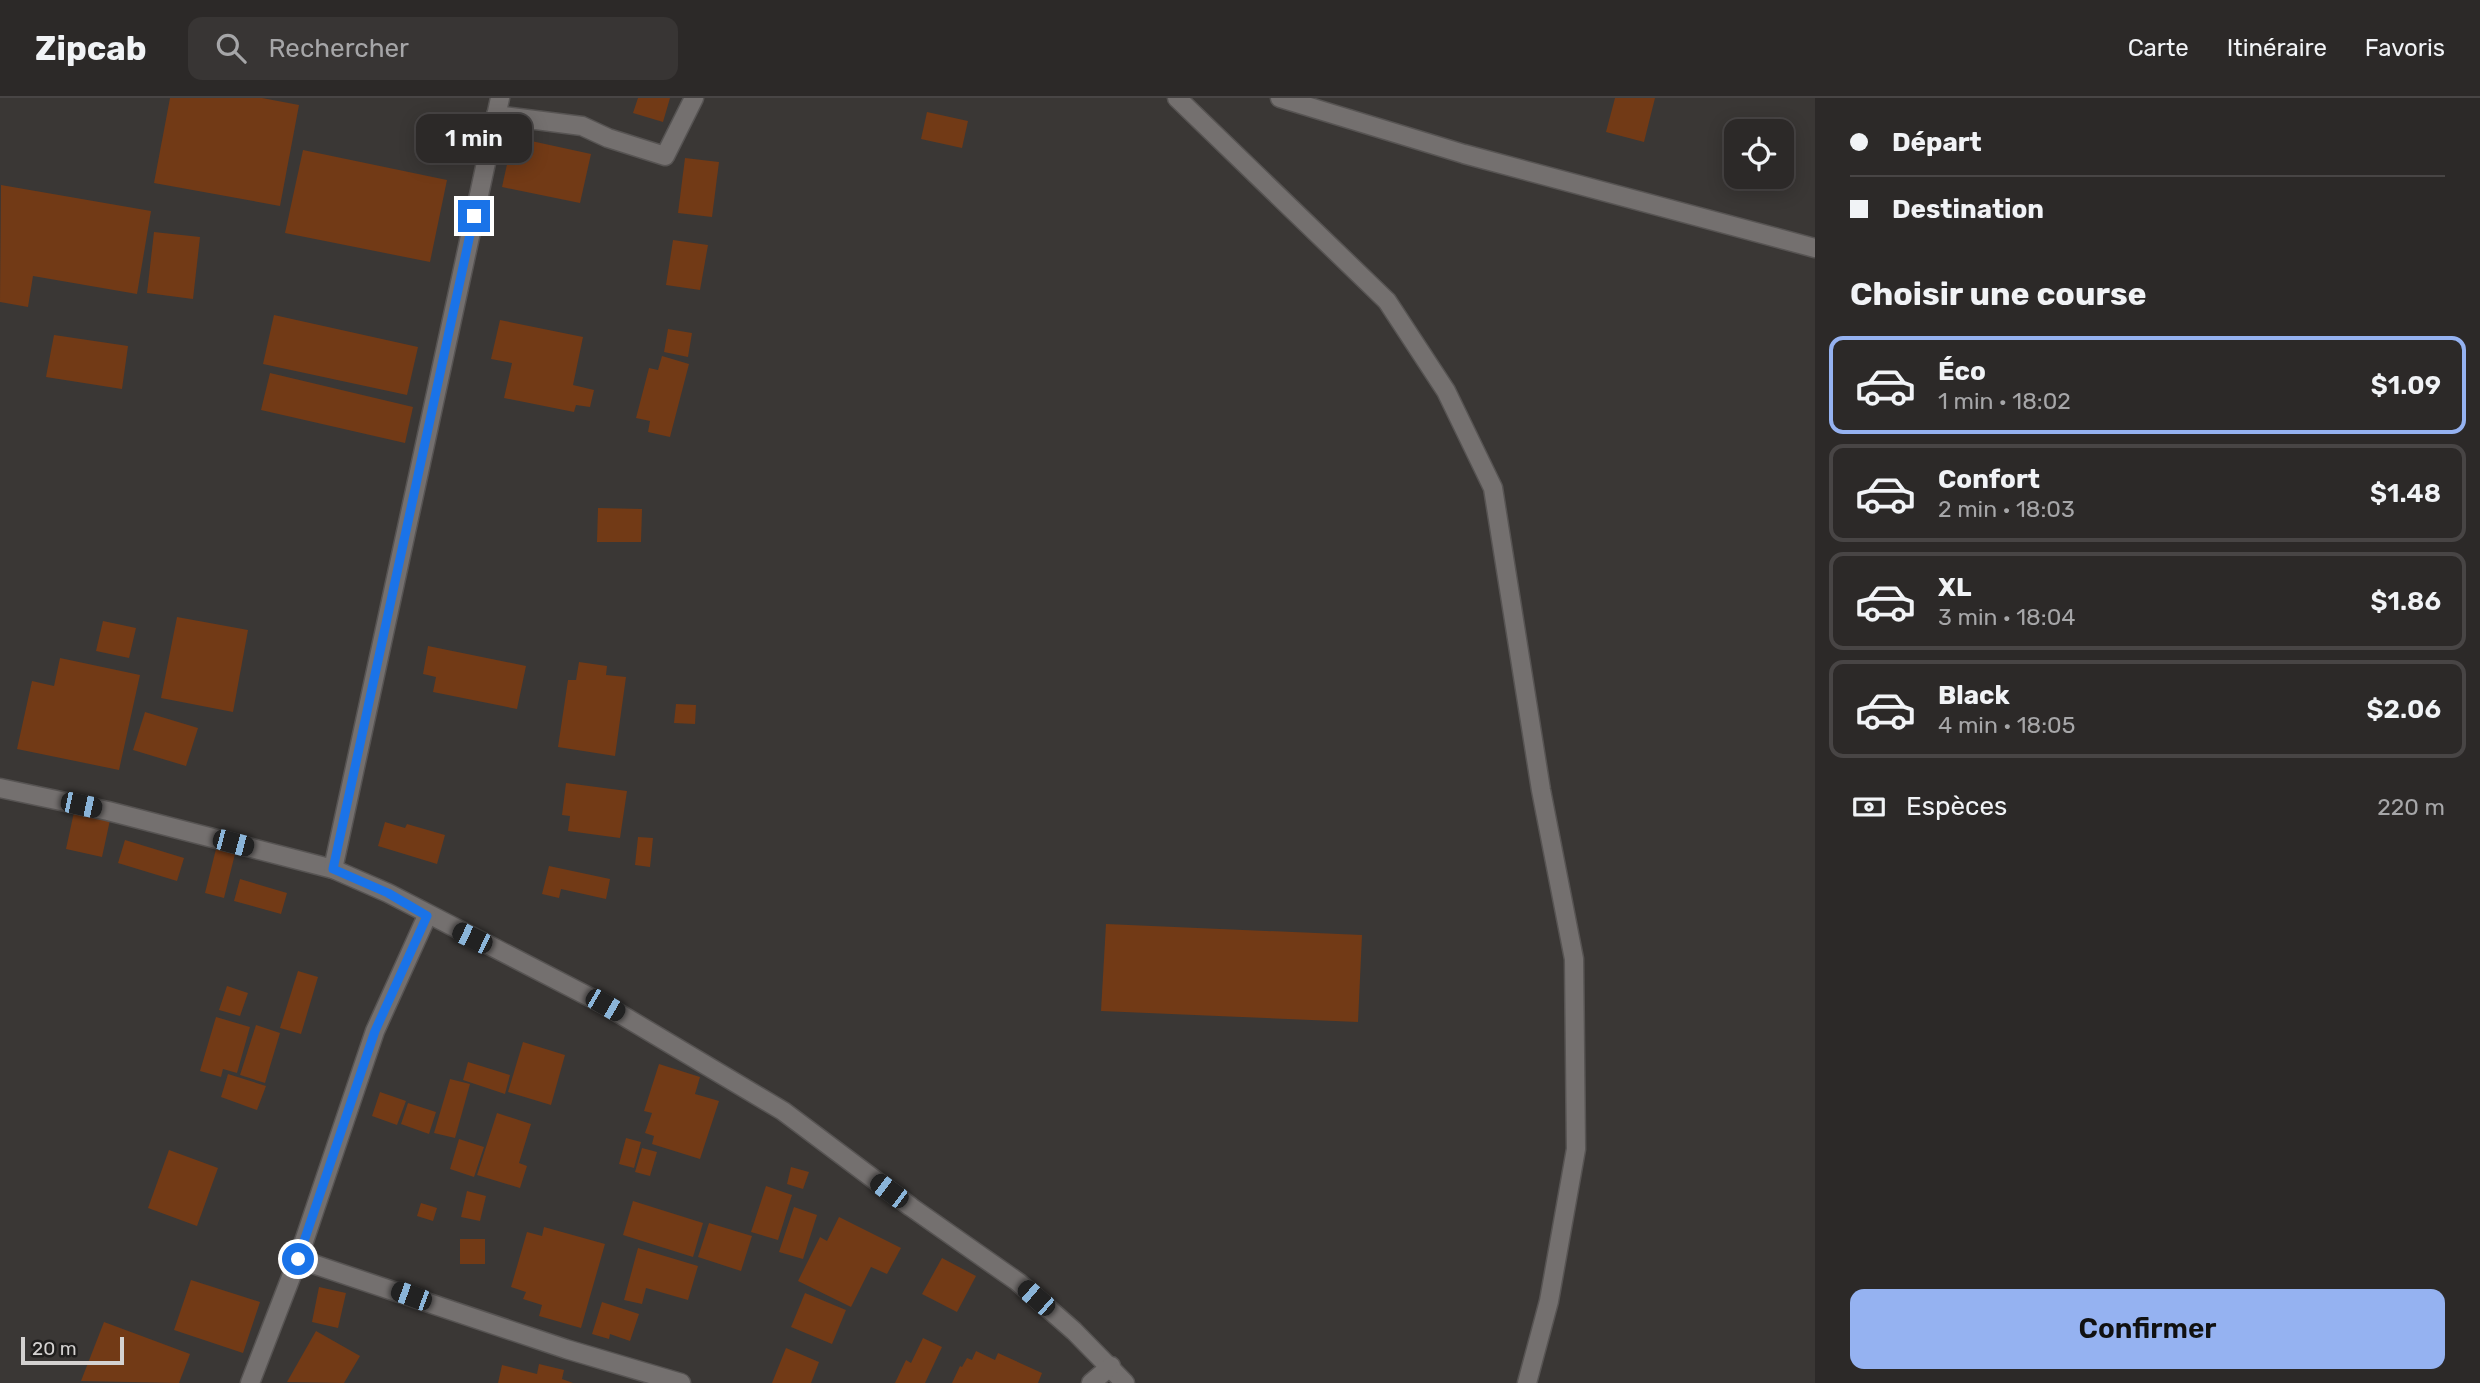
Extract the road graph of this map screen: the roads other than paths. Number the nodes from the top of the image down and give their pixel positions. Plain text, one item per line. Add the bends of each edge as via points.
1 (694, 98) edge
2 (1177, 98) edge
3 (1280, 98) edge
4 (498, 106) edge
5 (1815, 248) edge
6 (0, 788) edge
7 (333, 869) junction
8 (427, 916) junction
9 (298, 1259) junction
10 (1111, 1366) junction
11 (250, 1383) edge
12 (681, 1383) edge
13 (1091, 1383) edge
14 (1125, 1383) edge
15 (1527, 1383) edge

1 - 4 street via 665,156 582,126
2 - 15 street via 1387,300 1446,391 1493,488 1541,790 1574,959 1576,1149 1549,1301
3 - 5 street via 1464,154
4 - 7 street
6 - 7 street
7 - 8 street
8 - 9 street via 375,1031
8 - 10 street via 605,1005 783,1111 1017,1282
9 - 11 street
9 - 12 street
10 - 13 street
10 - 14 street

